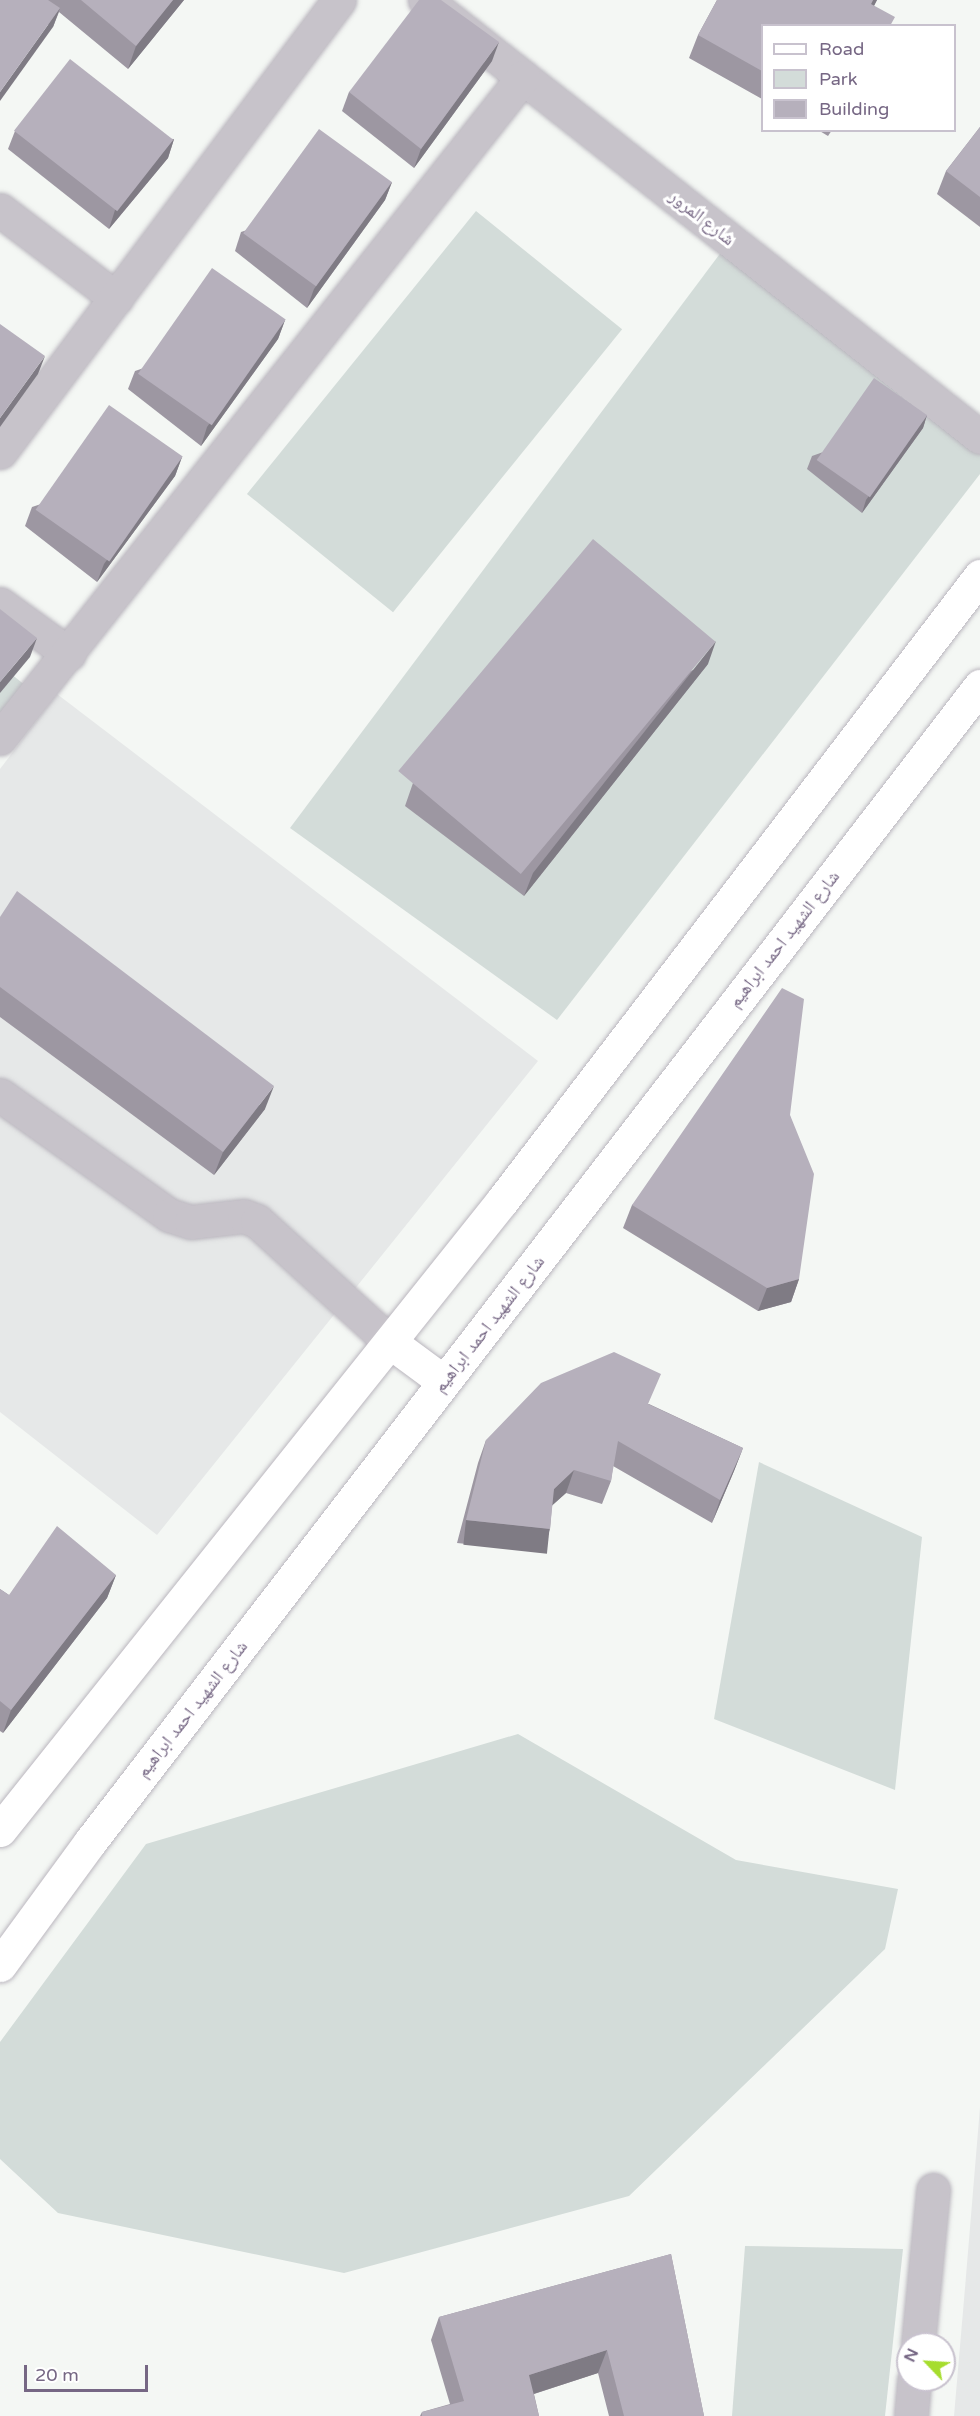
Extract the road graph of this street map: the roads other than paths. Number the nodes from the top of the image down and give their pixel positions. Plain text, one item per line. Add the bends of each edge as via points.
1 (339, 0) edge
2 (425, 0) edge
3 (523, 77) junction
4 (0, 210) edge
5 (116, 298) junction
6 (980, 436) edge
7 (0, 452) edge
8 (980, 576) edge
9 (0, 604) edge
10 (69, 654) junction
11 (980, 686) edge
12 (0, 738) edge
13 (0, 1095) edge
14 (390, 1342) junction
15 (444, 1382) junction
16 (0, 1830) edge
17 (0, 1965) edge
18 (933, 2190) dead end
19 (919, 2332) edge
20 (913, 2392) edge
21 (911, 2416) edge

1 - 5 street
2 - 3 street, شارع المرور
3 - 6 street, شارع المرور
3 - 10 street
4 - 5 street
5 - 7 street
8 - 14 main road
9 - 10 street
10 - 12 street
11 - 15 main road, شارع الشهيد احمد ابراهيم
13 - 14 street via 169,1215 191,1222 244,1216 256,1221
14 - 15 main road
14 - 16 main road
15 - 17 main road, شارع الشهيد احمد ابراهيم
18 - 19 street
20 - 21 street

